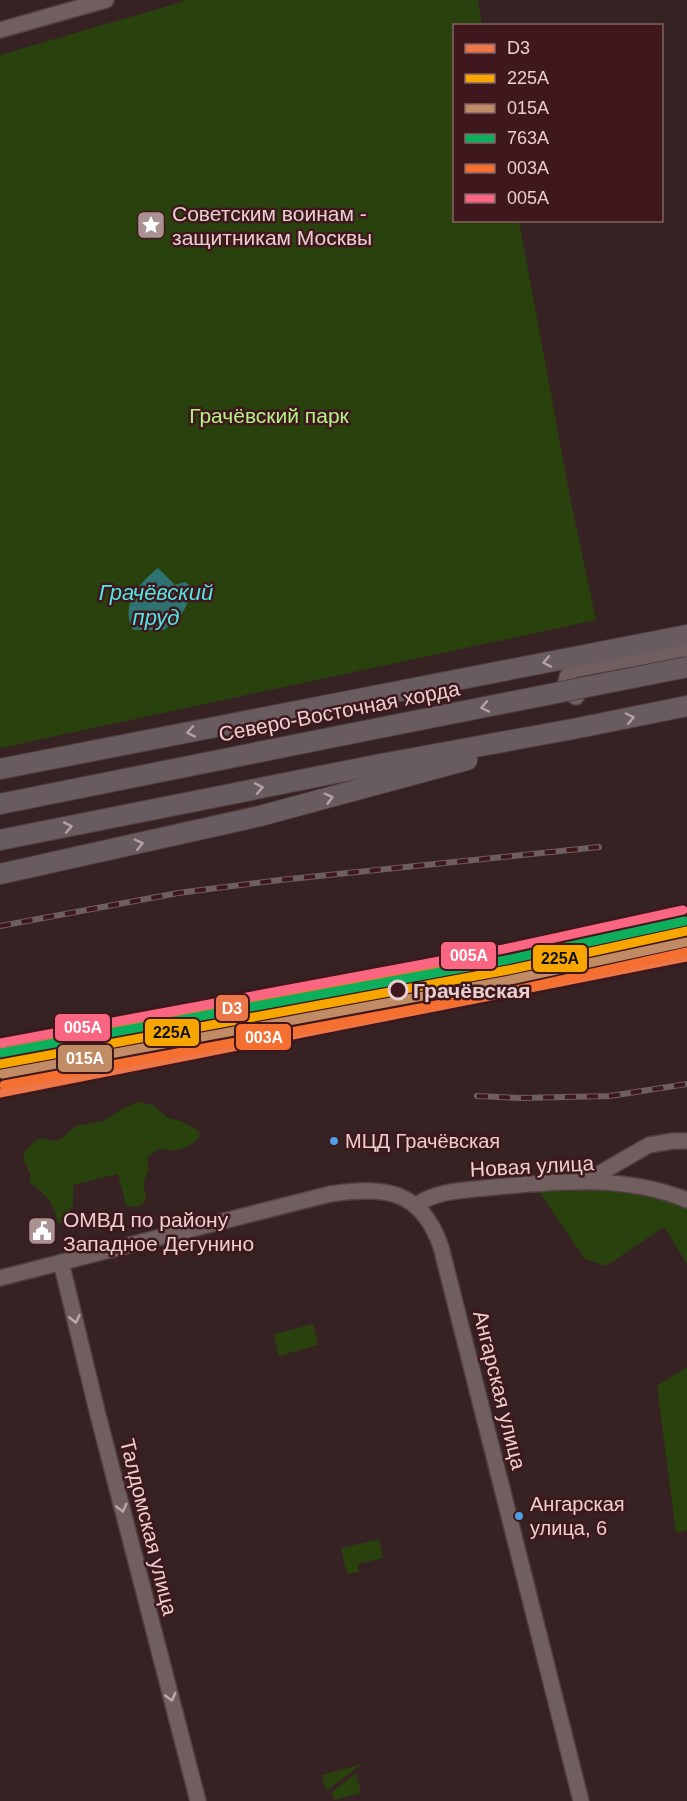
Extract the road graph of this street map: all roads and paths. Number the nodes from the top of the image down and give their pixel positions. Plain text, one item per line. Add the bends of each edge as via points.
1 (106, 0) edge
2 (0, 30) edge
3 (687, 635) edge
4 (687, 649) edge
5 (687, 667) edge
6 (687, 676) edge
7 (687, 706) edge
8 (573, 729) junction
9 (0, 770) edge
10 (0, 803) edge
11 (5, 839) edge
12 (0, 874) edge
13 (687, 1142) edge
14 (588, 1180) junction
15 (687, 1200) edge
16 (416, 1205) junction
17 (61, 1262) junction
18 (0, 1278) edge
19 (198, 1801) edge
20 (581, 1801) edge

1 - 2 street
3 -> 9 main road
4 - 6 street via 577,668 566,683 569,693 578,698
5 -> 10 main road, Северо-Восточная хорда, bridge
8 -> 7 main road
11 -> 8 main road
12 -> 8 main road via 260,816
13 - 14 street via 649,1145
14 - 15 street, Новая улица via 645,1188
14 - 16 street, Новая улица via 437,1194
16 - 17 street via 402,1196 379,1190 330,1194
16 - 20 street, Ангарская улица via 435,1229 441,1246
17 - 18 street
17 -> 19 street, Талдомская улица

